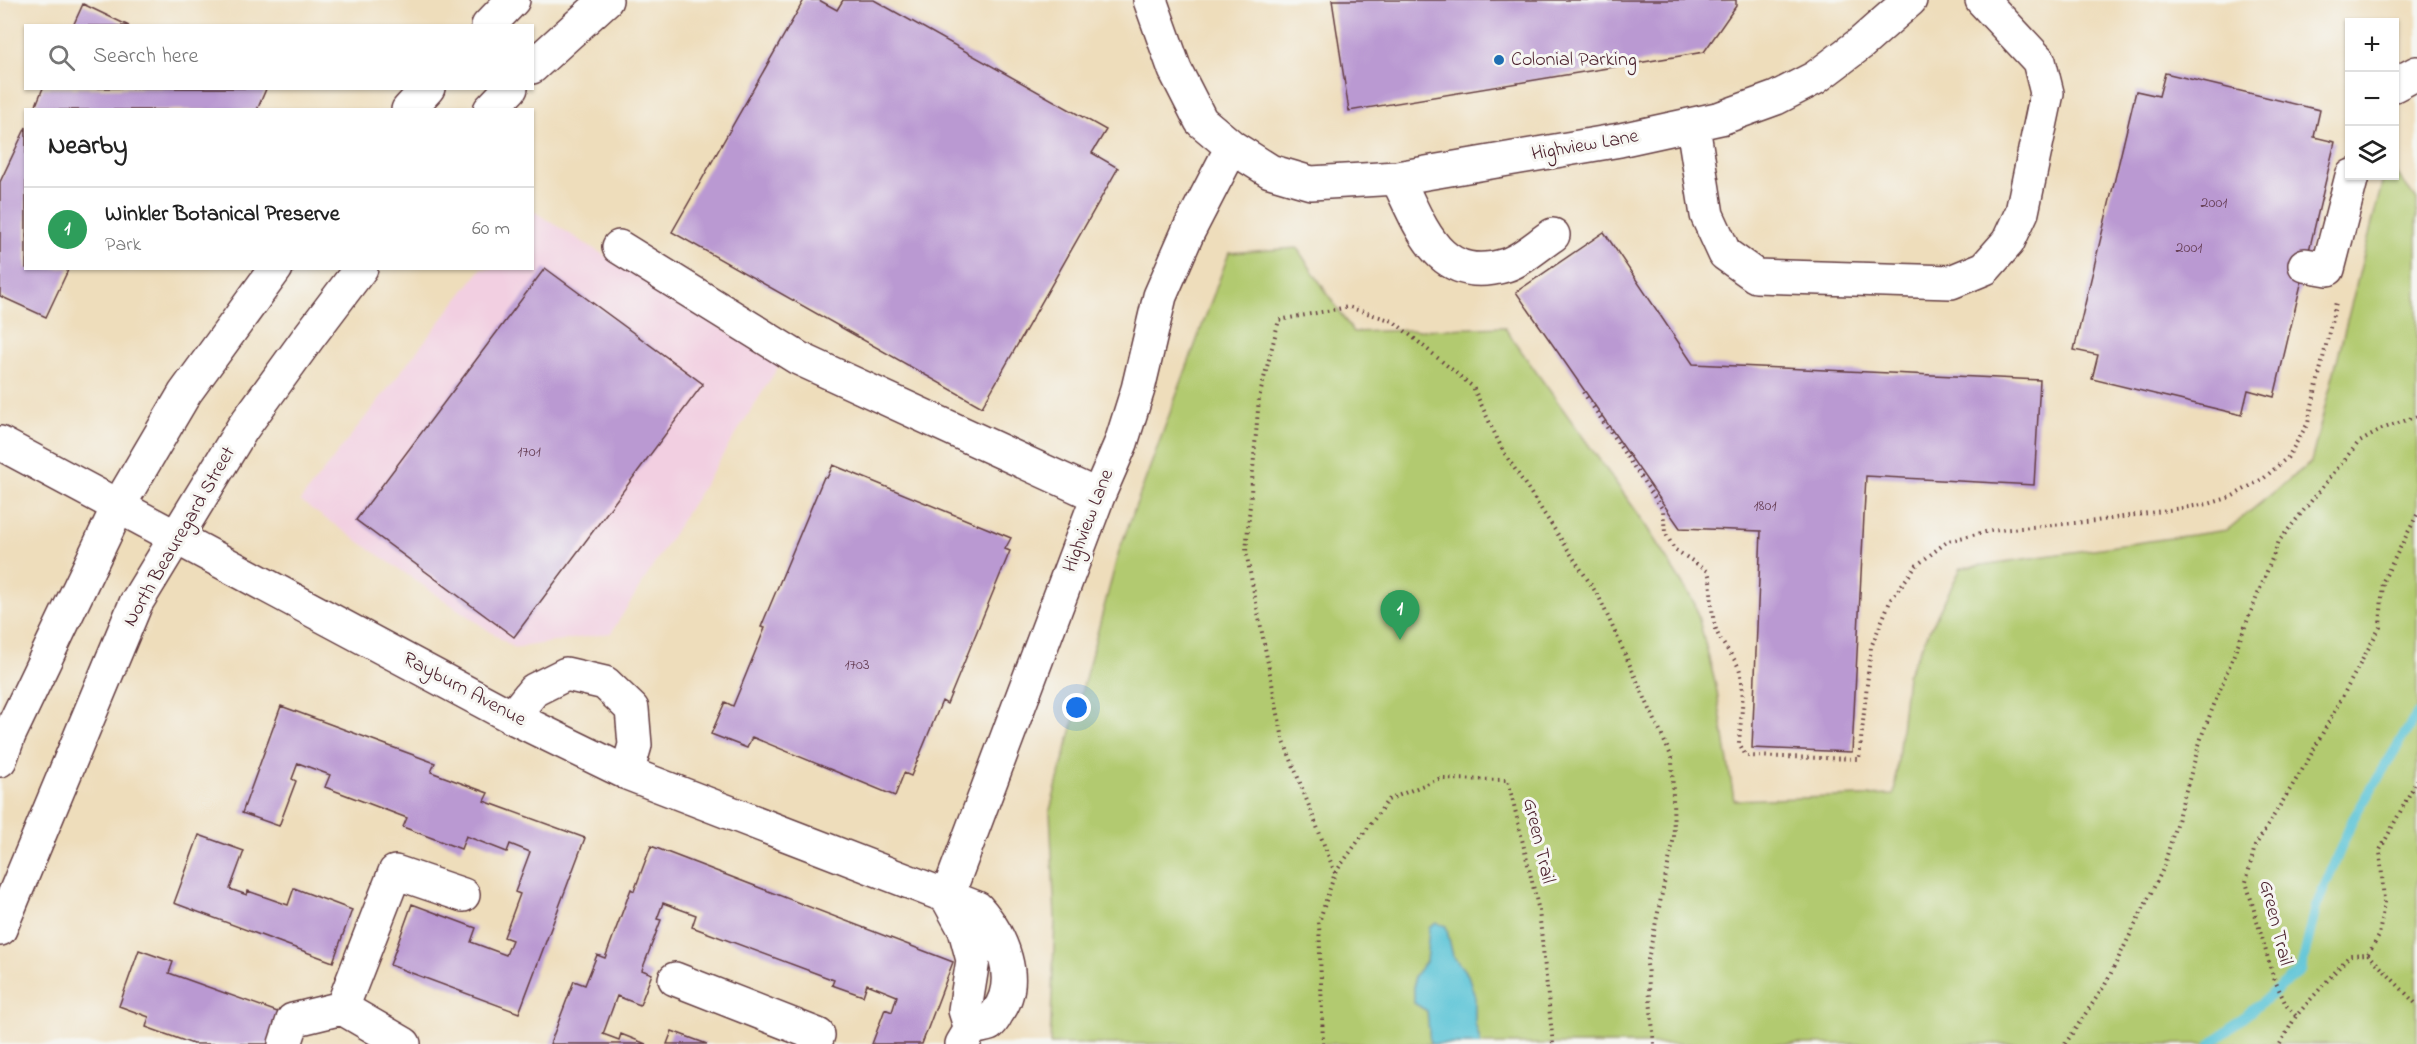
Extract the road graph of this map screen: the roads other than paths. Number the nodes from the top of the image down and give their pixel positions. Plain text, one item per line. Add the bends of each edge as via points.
1 (513, 0) edge
2 (606, 0) edge
3 (1150, 0) edge
4 (1910, 0) edge
5 (1982, 0) edge
6 (490, 24) edge
7 (534, 65) edge
8 (2417, 73) edge
9 (2399, 82) edge
10 (426, 90) edge
11 (509, 90) edge
12 (410, 108) edge
13 (492, 108) edge
14 (1693, 126) junction
15 (1232, 147) junction
16 (1396, 178) junction
17 (2350, 180) edge
18 (1553, 235) dead end
19 (619, 247) dead end
20 (2317, 267) road end
21 (275, 270) edge
22 (359, 270) edge
23 (0, 443) edge
24 (1098, 496) junction
25 (119, 505) junction
26 (176, 536) junction
27 (512, 717) junction
28 (0, 759) edge
29 (627, 773) junction
30 (463, 896) dead end
31 (947, 897) junction
32 (0, 929) edge
33 (675, 980) dead end
34 (342, 1008) junction
35 (966, 1036) edge
36 (285, 1044) edge
37 (404, 1044) edge
38 (815, 1044) edge

1 - 6 street
2 - 7 street
3 - 15 street, Highview Lane via 1175,70 1201,121
4 - 14 street, Highview Lane via 1815,78 1776,98
5 - 14 street via 2040,61 2047,93 2022,212 2008,242 1985,268 1952,282 1756,276 1725,254 1707,215
8 - 9 street
10 - 12 street
11 - 13 street
14 - 16 street, Highview Lane
15 - 16 street, Highview Lane via 1270,171 1311,183
15 - 24 street, Highview Lane via 1188,232 1161,296 1138,389
16 - 18 street via 1428,241 1446,259 1474,271 1507,265
17 - 20 street
19 - 24 street via 798,358
21 - 25 street via 185,393
22 - 26 street, North Beauregard Street via 242,429
23 - 25 street, Rayburn Avenue
24 - 31 street, Highview Lane
25 - 26 street, Rayburn Avenue
25 - 28 street
26 - 27 street, Rayburn Avenue
26 - 32 street, North Beauregard Street via 136,603
27 - 29 street, Rayburn Avenue
27 - 29 street via 534,690 566,674 605,682 632,709 635,745
29 - 31 street, Rayburn Avenue
30 - 34 street via 395,872
31 - 35 street via 965,930 973,960 965,1010
33 - 38 street via 818,1035
34 - 36 street via 293,1020
34 - 37 street

